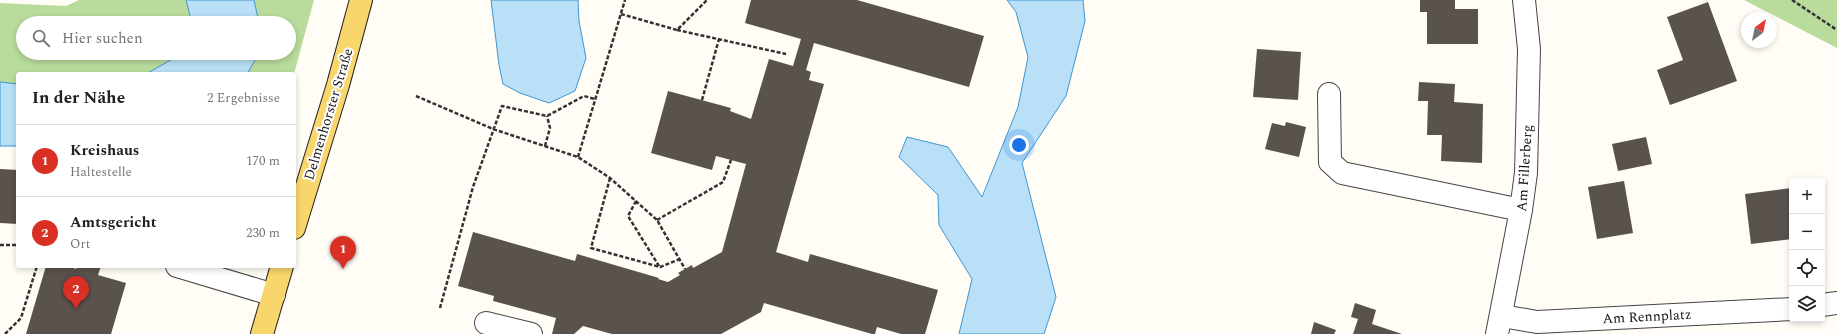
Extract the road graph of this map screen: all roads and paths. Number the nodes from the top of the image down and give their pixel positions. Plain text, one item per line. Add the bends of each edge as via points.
1 (361, 0) edge
2 (625, 0) edge
3 (707, 0) edge
4 (1524, 0) edge
5 (1792, 0) edge
6 (621, 14) junction
7 (677, 30) junction
8 (1837, 30) edge
9 (719, 39) junction
10 (786, 54) dead end
11 (1329, 94) dead end
12 (416, 96) dead end
13 (595, 99) junction
14 (702, 100) dead end
15 (547, 116) junction
16 (493, 129) junction
17 (545, 146) junction
18 (578, 156) junction
19 (731, 160) dead end
20 (610, 178) junction
21 (636, 202) junction
22 (1521, 210) junction
23 (657, 220) junction
24 (296, 222) edge
25 (0, 245) edge
26 (16, 245) edge
27 (680, 259) junction
28 (660, 267) junction
29 (36, 268) edge
30 (184, 268) edge
31 (281, 268) edge
32 (685, 269) dead end
33 (274, 295) junction
34 (1837, 303) edge
35 (1825, 305) edge
36 (440, 308) dead end
37 (1789, 309) edge
38 (486, 323) dead end
39 (1499, 325) edge
40 (6, 334) edge
41 (262, 334) edge
42 (531, 334) edge

1 - 24 main road, Delmenhorster Straße
2 - 6 path
3 - 7 path
4 - 22 street, Am Fillerberg via 1530,49 1526,173
5 - 8 path
6 - 7 path
6 - 13 path
7 - 9 path
9 - 10 path
9 - 14 path
11 - 22 street via 1330,162 1342,172
12 - 16 path
13 - 15 path via 584,96
13 - 18 path
15 - 16 path via 502,106
15 - 17 path via 550,128
16 - 17 path
16 - 36 path via 469,200
17 - 18 path
18 - 20 path
19 - 23 path via 723,182
20 - 21 path
20 - 28 path via 592,248
21 - 23 path
21 - 28 path via 628,216
22 - 39 street, Am Fillerberg
23 - 27 path
25 - 26 path
27 - 28 path
27 - 32 path
29 - 40 path via 21,318
30 - 33 street
31 - 33 main road
33 - 41 main road
34 - 35 street
37 - 39 street, Am Rennplatz
38 - 42 street

